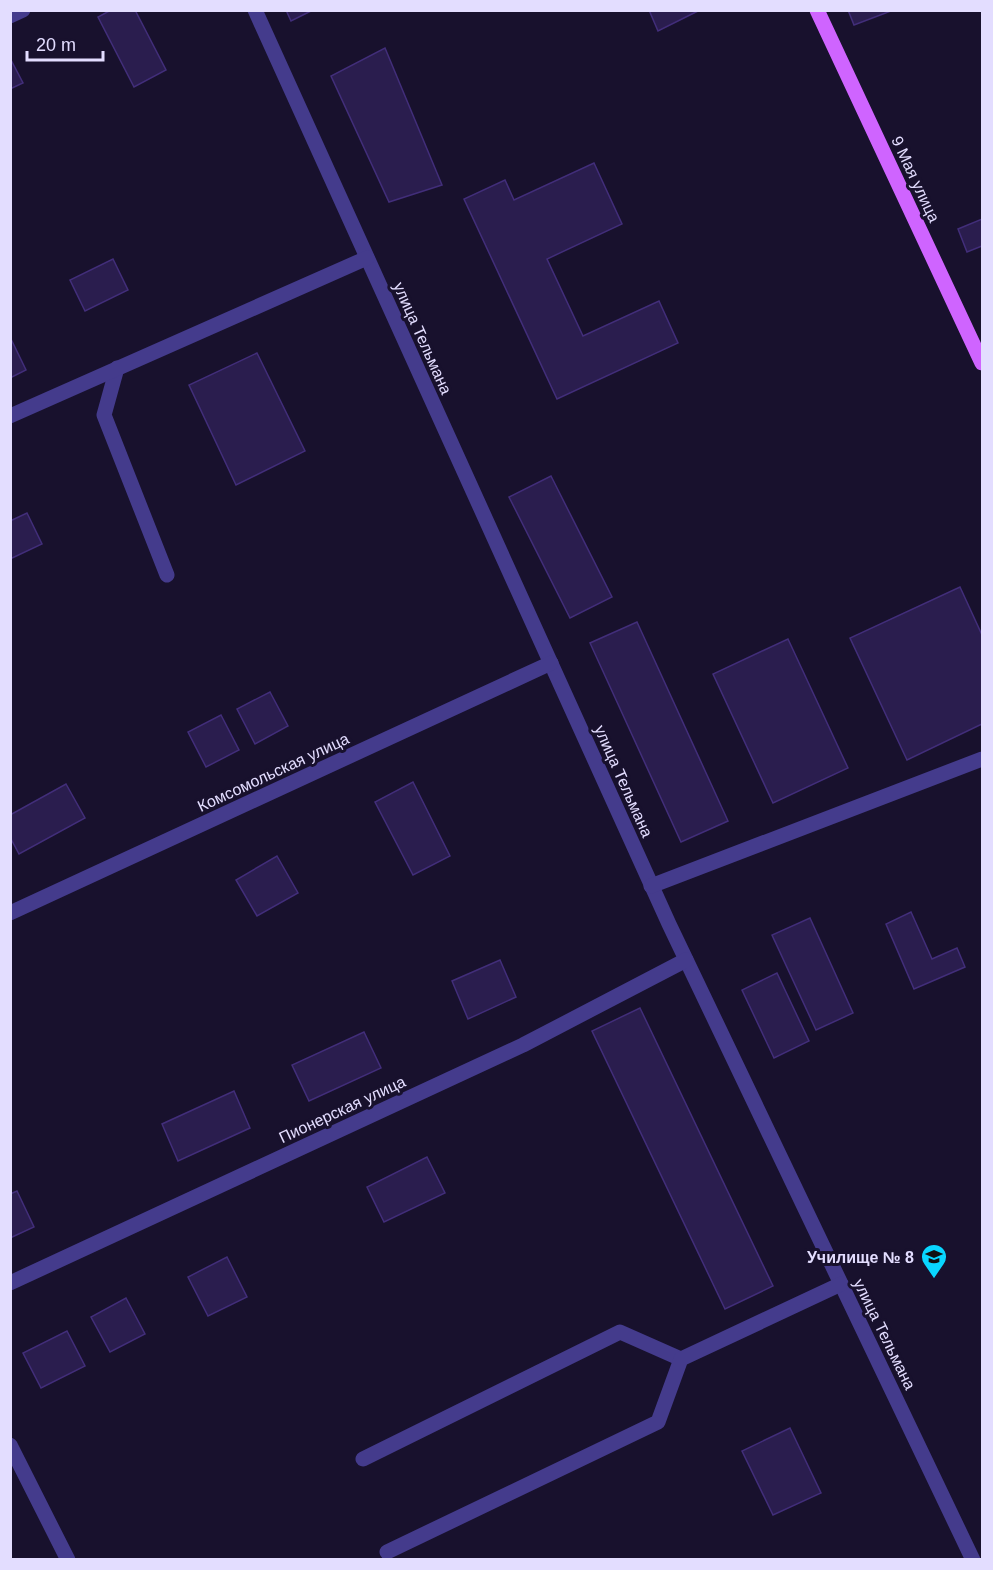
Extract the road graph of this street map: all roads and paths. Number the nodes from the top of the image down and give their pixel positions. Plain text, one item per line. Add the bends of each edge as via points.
1 (23, 10) edge
2 (255, 10) edge
3 (817, 10) edge
4 (10, 16) edge
5 (367, 258) junction
6 (982, 363) edge
7 (117, 368) junction
8 (10, 416) edge
9 (167, 575) dead end
10 (551, 663) junction
11 (982, 759) edge
12 (651, 886) junction
13 (10, 913) edge
14 (686, 960) junction
15 (10, 1283) edge
16 (841, 1284) junction
17 (681, 1359) junction
18 (10, 1445) edge
19 (363, 1459) dead end
20 (387, 1552) dead end
21 (68, 1560) edge
22 (973, 1560) edge

1 - 4 street
2 - 5 street, улица Тельмана
3 - 6 main road, 9 Мая улица
5 - 7 street
5 - 10 street, улица Тельмана
7 - 8 street
7 - 9 street via 104,415
10 - 12 street, улица Тельмана
10 - 13 street, Комсомольская улица
11 - 12 street
12 - 14 street, улица Тельмана
14 - 15 street, Пионерская улица via 523,1044
14 - 16 street, улица Тельмана
16 - 17 street
16 - 22 street, улица Тельмана
17 - 19 street via 620,1332
17 - 20 street via 658,1422
18 - 21 street

